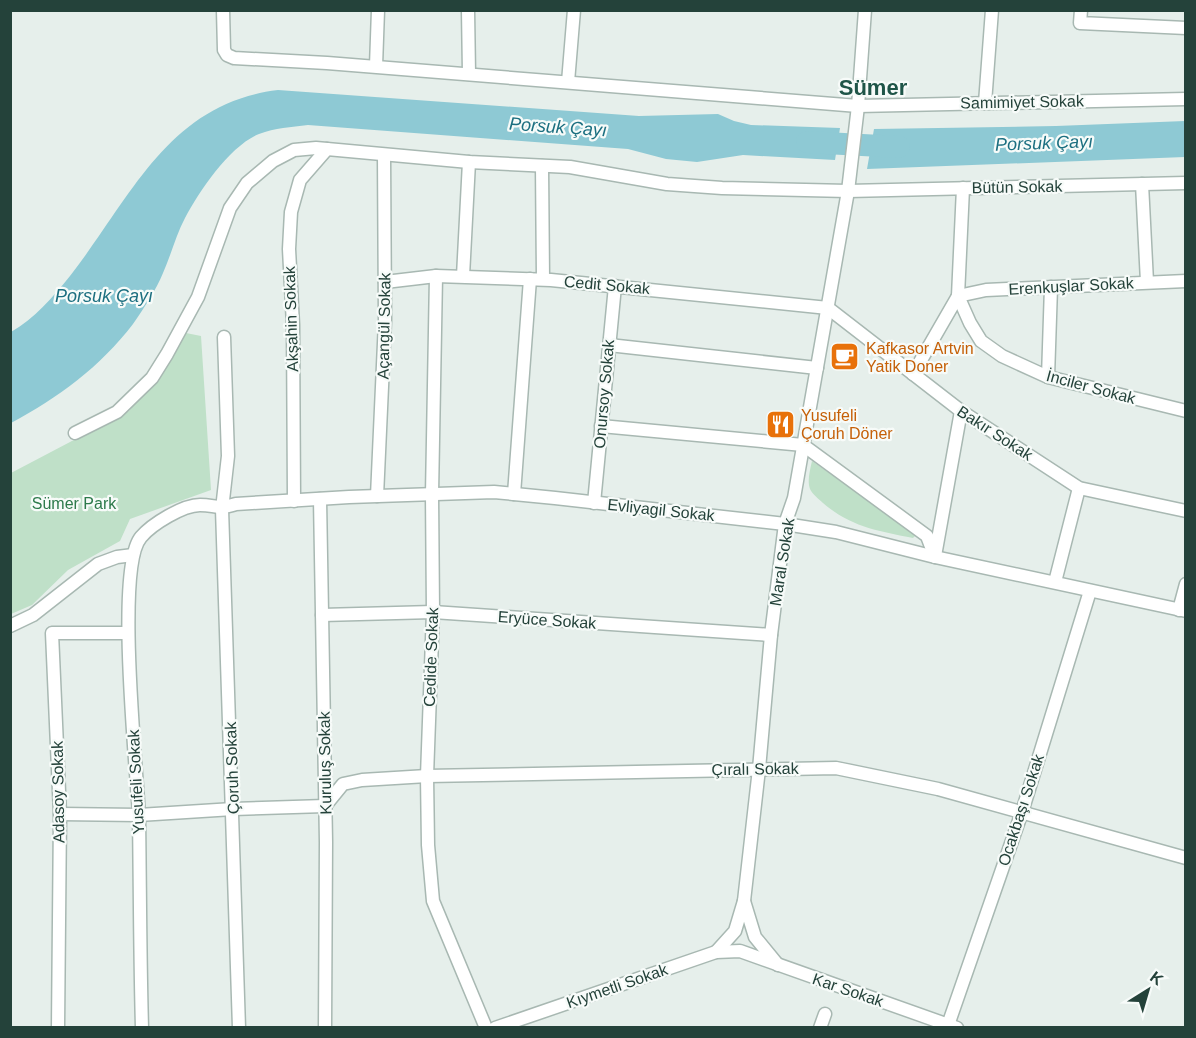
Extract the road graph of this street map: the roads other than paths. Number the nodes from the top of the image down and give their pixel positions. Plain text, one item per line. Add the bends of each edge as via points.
1 (224, 10) edge
2 (378, 10) edge
3 (468, 10) edge
4 (574, 10) edge
5 (865, 10) edge
6 (992, 10) edge
7 (1081, 10) edge
8 (1185, 28) edge
9 (376, 66) junction
10 (469, 74) junction
11 (568, 82) junction
12 (1185, 99) edge
13 (985, 103) junction
14 (858, 106) junction
15 (327, 149) junction
16 (384, 155) junction
17 (469, 162) junction
18 (542, 166) junction
19 (1185, 183) edge
20 (1142, 184) junction
21 (963, 188) junction
22 (848, 191) junction
23 (436, 276) junction
24 (464, 276) junction
25 (537, 279) junction
26 (1185, 281) edge
27 (385, 282) junction
28 (1147, 282) junction
29 (615, 286) junction
30 (1051, 287) junction
31 (958, 296) junction
32 (828, 308) junction
33 (224, 337) dead end
34 (609, 345) junction
35 (817, 368) junction
36 (913, 374) junction
37 (1048, 377) junction
38 (961, 411) junction
39 (1185, 411) edge
40 (602, 426) junction
41 (75, 433) dead end
42 (803, 444) junction
43 (1079, 488) junction
44 (432, 494) junction
45 (514, 494) junction
46 (378, 496) junction
47 (320, 499) junction
48 (294, 501) junction
49 (594, 503) junction
50 (222, 508) junction
51 (1185, 511) edge
52 (785, 524) junction
53 (139, 538) joint
54 (133, 555) junction
55 (935, 557) junction
56 (1054, 582) junction
57 (1185, 584) edge
58 (1090, 591) junction
59 (1182, 611) edge
60 (433, 612) junction
61 (322, 615) junction
62 (10, 626) edge
63 (128, 633) junction
64 (771, 635) junction
65 (759, 770) junction
66 (427, 776) junction
67 (325, 806) junction
68 (233, 809) junction
69 (1022, 812) junction
70 (60, 814) junction
71 (139, 815) junction
72 (1185, 858) edge
73 (744, 901) junction
74 (740, 951) joint
75 (716, 952) junction
76 (778, 965) junction
77 (825, 1014) dead end
78 (951, 1027) edge
79 (58, 1028) edge
80 (142, 1028) edge
81 (240, 1028) edge
82 (324, 1028) edge
83 (486, 1028) edge
84 (495, 1028) edge
85 (820, 1028) edge

1 - 9 street, Samimiyet Sokak via 224,50 234,58
2 - 9 street
3 - 10 street
4 - 11 street
5 - 14 street, Maral Sokak
6 - 13 street
7 - 8 street via 1080,23
9 - 10 street, Samimiyet Sokak
10 - 11 street, Samimiyet Sokak
11 - 14 street, Samimiyet Sokak
12 - 13 street, Samimiyet Sokak
13 - 14 street, Samimiyet Sokak
14 - 22 street, Maral Sokak
15 - 16 street, Bütün Sokak
15 - 41 street, Bütün Sokak via 294,150 273,161 247,183 230,208 198,297 152,378 117,412
15 - 48 street, Akşahin Sokak via 300,180 291,212
16 - 17 street, Bütün Sokak
16 - 27 street, Açangül Sokak
17 - 18 street, Bütün Sokak
17 - 24 street
18 - 22 street, Bütün Sokak via 570,167 667,184
18 - 25 street
19 - 20 street, Bütün Sokak
20 - 21 street, Bütün Sokak
20 - 28 street
21 - 22 street, Bütün Sokak
21 - 31 street
22 - 32 street, Maral Sokak
23 - 24 street, Cedit Sokak
23 - 27 street, Cedit Sokak
23 - 44 street, Cedide Sokak
24 - 25 street, Cedit Sokak
25 - 29 street, Cedit Sokak
25 - 45 street
26 - 28 street, Erenkuşlar Sokak
27 - 46 street, Açangül Sokak
28 - 30 street, Erenkuşlar Sokak
29 - 32 street, Cedit Sokak
29 - 34 street, Onursoy Sokak
30 - 31 street, Erenkuşlar Sokak via 986,290
30 - 37 street
31 - 36 street
31 - 37 street, İnciler Sokak via 981,341 1002,356
32 - 35 street, Maral Sokak
32 - 36 street, Bakır Sokak
33 - 50 street via 228,456
34 - 35 street
34 - 40 street, Onursoy Sokak
35 - 42 street, Maral Sokak
36 - 38 street, Bakır Sokak
37 - 39 street, İnciler Sokak
38 - 43 street, Bakır Sokak
38 - 55 street
40 - 42 street
40 - 49 street, Onursoy Sokak
42 - 52 street, Maral Sokak via 794,498
42 - 55 street via 927,536
43 - 51 street, Bakır Sokak
43 - 56 street
44 - 45 street, Evliyagil Sokak
44 - 46 street, Evliyagil Sokak
44 - 60 street, Cedide Sokak
45 - 49 street, Evliyagil Sokak
46 - 47 street, Evliyagil Sokak
47 - 48 street, Evliyagil Sokak
47 - 61 street, Kuruluş Sokak
48 - 50 street, Evliyagil Sokak
49 - 52 street, Evliyagil Sokak
50 - 53 street, Evliyagil Sokak via 199,505 160,519
50 - 68 street, Çoruh Sokak
52 - 55 street, Evliyagil Sokak via 836,532
52 - 64 street, Maral Sokak
53 - 54 street, Yusufeli Sokak
54 - 62 street via 98,564 33,615
54 - 63 street, Yusufeli Sokak
55 - 56 street, Evliyagil Sokak
56 - 58 street, Evliyagil Sokak
57 - 59 street
58 - 59 street, Evliyagil Sokak
58 - 69 street, Ocakbaşı Sokak
60 - 61 street, Eryüce Sokak
60 - 64 street, Eryüce Sokak
60 - 66 street, Cedide Sokak
61 - 67 street, Kuruluş Sokak
63 - 70 street, Adasoy Sokak via 52,633
63 - 71 street, Yusufeli Sokak
64 - 65 street, Maral Sokak
65 - 66 street, Çıralı Sokak
65 - 69 street, Çıralı Sokak via 836,768 938,789
65 - 73 street, Maral Sokak
66 - 67 street, Çıralı Sokak via 343,784
66 - 83 street, Cedide Sokak via 433,901
67 - 68 street
67 - 82 street, Kuruluş Sokak
68 - 71 street
68 - 81 street, Çoruh Sokak
69 - 72 street, Çıralı Sokak
69 - 78 street, Ocakbaşı Sokak
70 - 71 street
70 - 79 street, Adasoy Sokak
71 - 80 street, Yusufeli Sokak
73 - 75 street via 735,931
73 - 76 street via 755,937
74 - 75 street, Kıymetli Sokak
74 - 76 street, Kar Sokak
75 - 84 street, Kıymetli Sokak
76 - 78 street, Kar Sokak
77 - 85 street

